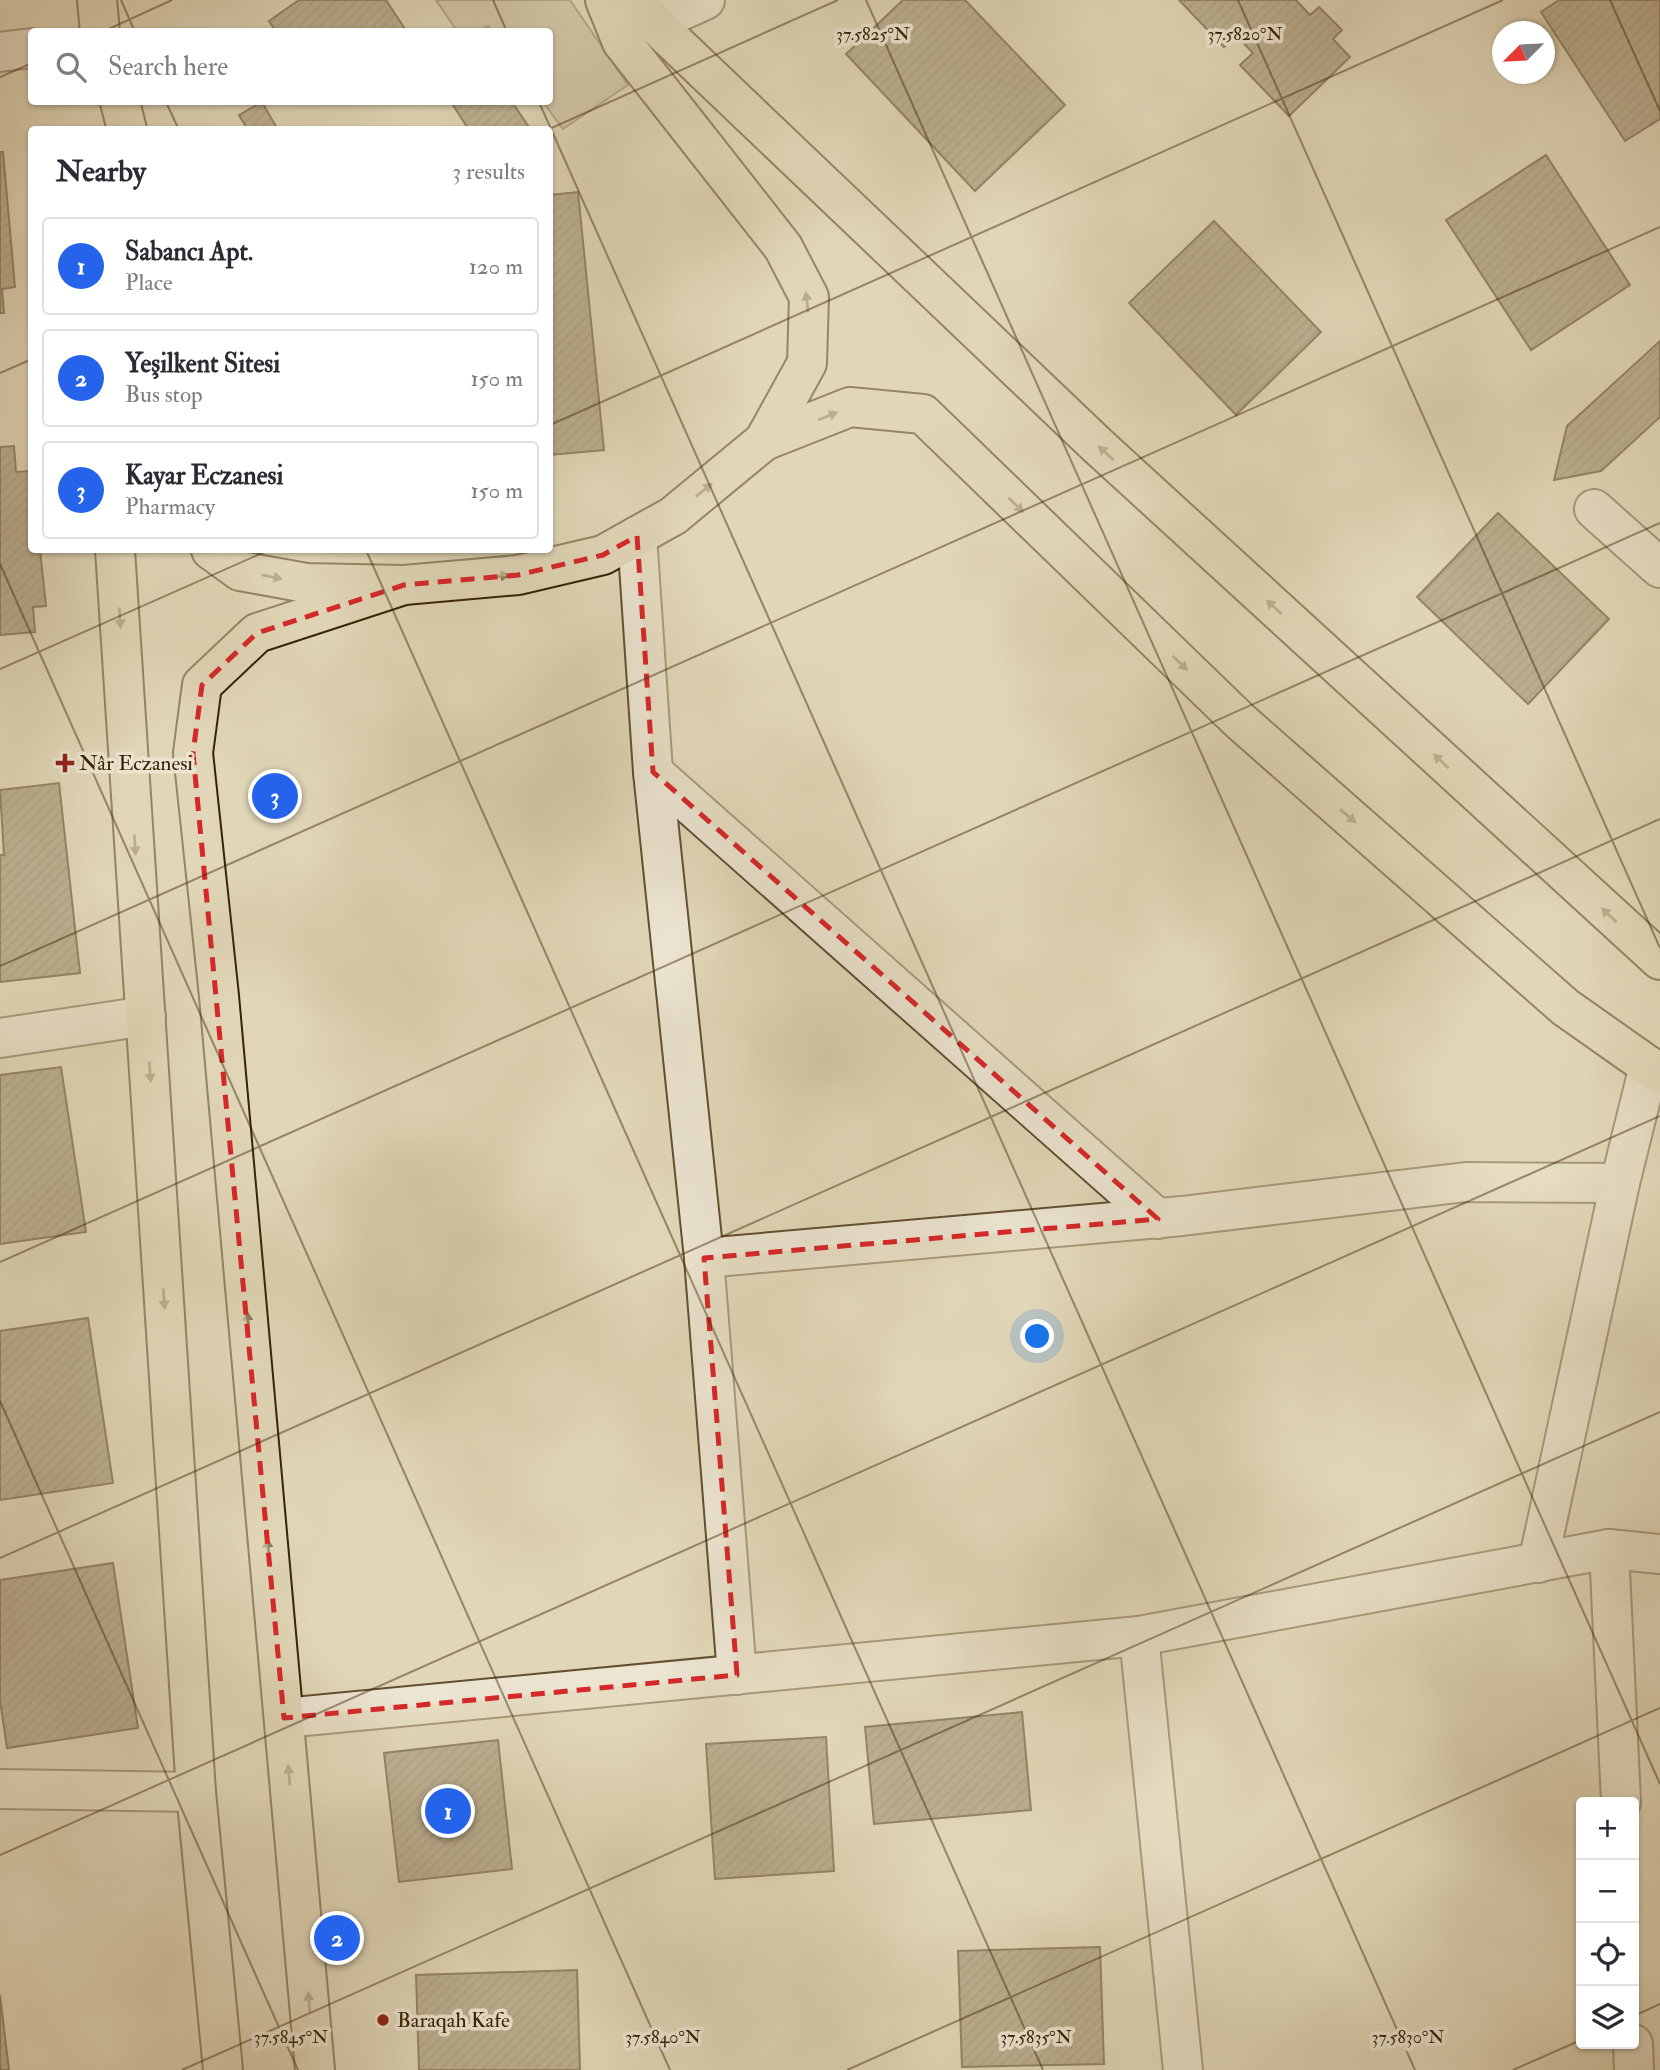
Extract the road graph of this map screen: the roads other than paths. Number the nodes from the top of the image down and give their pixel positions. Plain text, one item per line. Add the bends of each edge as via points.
1 (97, 0) edge
2 (605, 0) edge
3 (705, 0) edge
4 (645, 11) edge
5 (100, 28) edge
6 (28, 48) edge
7 (0, 52) edge
8 (100, 105) edge
9 (121, 105) edge
10 (100, 126) edge
11 (126, 126) edge
12 (764, 441) junction
13 (1594, 509) dead end
14 (637, 536) junction
15 (115, 553) edge
16 (215, 553) edge
17 (1660, 568) edge
18 (404, 586) junction
19 (653, 772) junction
20 (1658, 954) edge
21 (146, 1016) junction
22 (0, 1038) edge
23 (1655, 1070) edge
24 (1620, 1184) junction
25 (1158, 1219) junction
26 (704, 1258) junction
27 (1609, 1549) junction
28 (1660, 1554) edge
29 (1538, 1563) junction
30 (1139, 1636) junction
31 (737, 1675) junction
32 (284, 1718) junction
33 (0, 1789) edge
34 (196, 1792) junction
35 (1621, 1797) edge
36 (1633, 2049) edge
37 (223, 2070) edge
38 (315, 2070) edge
39 (1183, 2070) edge
40 (1634, 2070) edge

1 - 5 main road
12 -> 2 main road via 807,363 809,297 783,247 622,42
3 - 4 street
20 -> 4 main road via 1097,445
6 - 7 street
8 - 10 main road
9 - 11 main road
14 -> 12 main road via 673,516
12 -> 23 main road via 850,407 923,414 1240,721 1565,1007
13 - 17 street
18 -> 14 main road via 518,575 603,555
14 - 19 street
15 -> 21 main road
16 -> 18 main road via 240,571 306,583
32 -> 18 main road via 193,753 202,685 257,633
19 - 25 street
19 - 26 street
21 - 22 street
21 -> 34 main road
23 - 24 street
24 - 25 street via 1466,1182
24 - 29 street
25 - 26 street
26 - 31 street
27 - 28 street
27 - 29 street
27 - 35 street
29 - 30 street
30 - 31 street
30 - 39 street
31 - 32 street
38 -> 32 main road
33 - 34 street
34 - 37 main road
36 - 40 street

